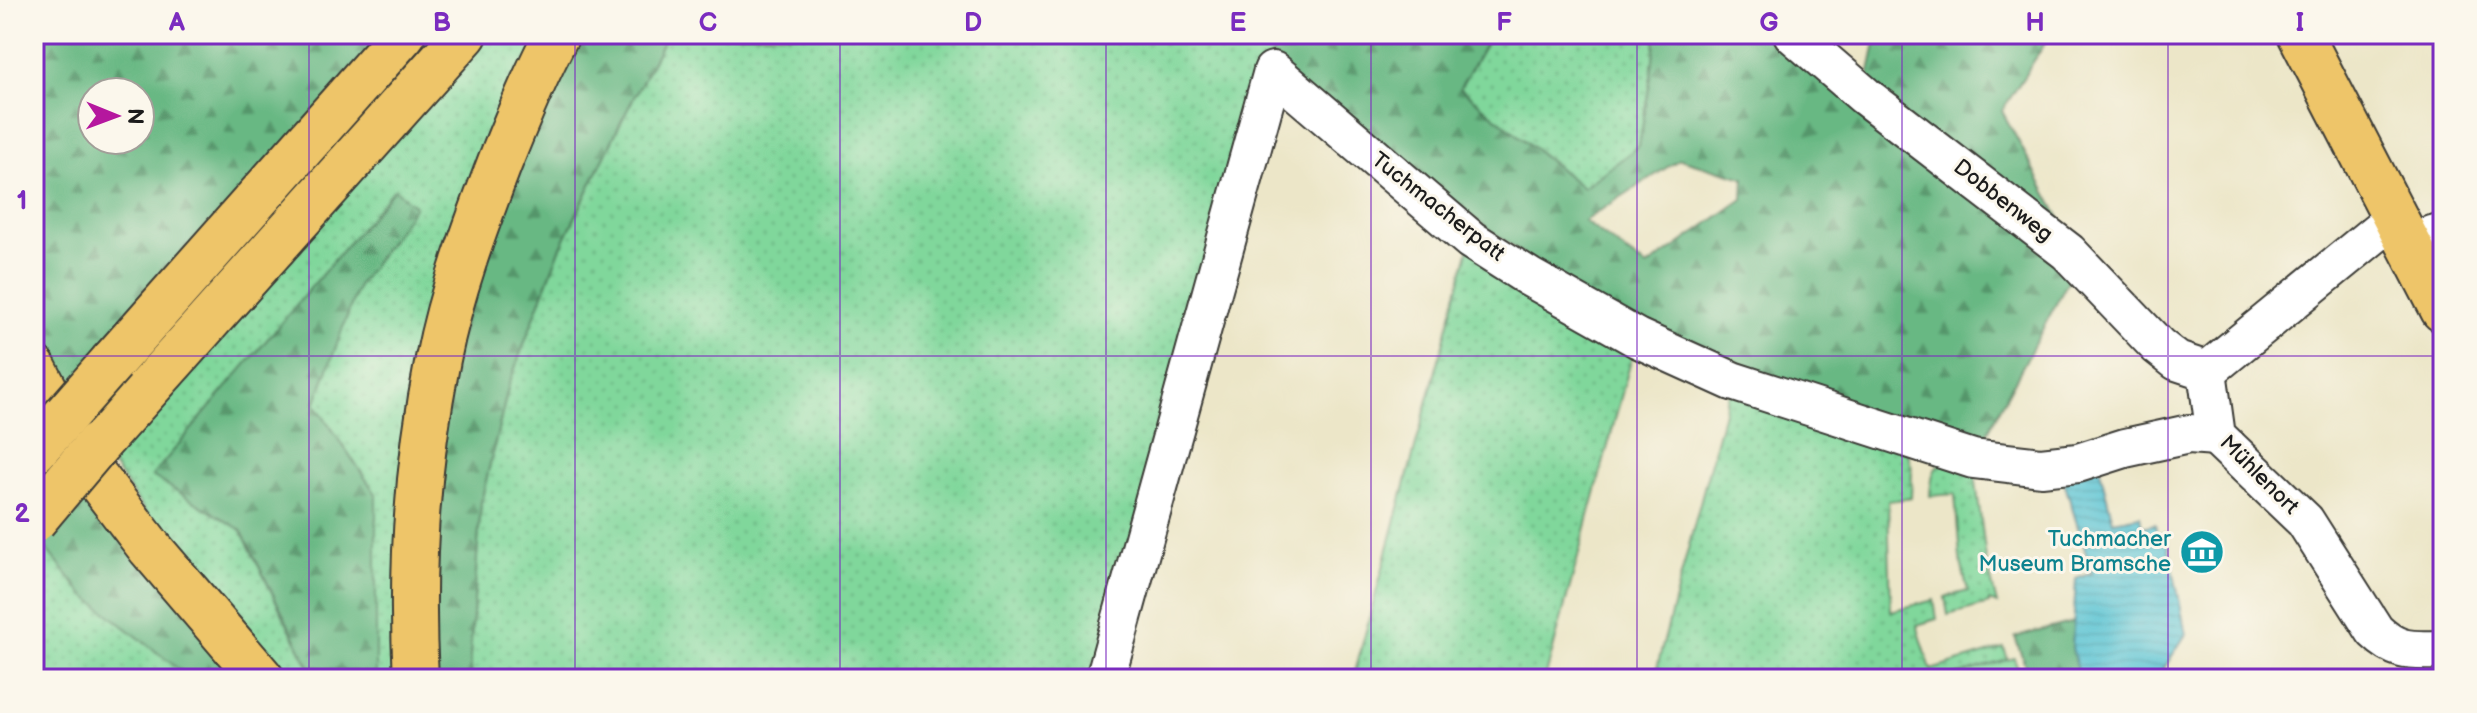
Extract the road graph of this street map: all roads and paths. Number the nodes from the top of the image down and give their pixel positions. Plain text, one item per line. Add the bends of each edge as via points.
1 (403, 34) edge
2 (465, 34) edge
3 (557, 34) edge
4 (1793, 34) edge
5 (2298, 34) edge
6 (2406, 221) edge
7 (2443, 310) edge
8 (34, 368) edge
9 (2207, 371) junction
10 (2216, 436) junction
11 (34, 451) edge
12 (34, 520) edge
13 (2443, 650) edge
14 (262, 679) edge
15 (416, 679) edge
16 (1105, 679) edge

1 - 11 main road, bridge
2 - 12 main road, bridge
3 - 15 main road via 488,194 438,356 415,546
4 - 9 street, Dobbenweg via 2068,252 2158,346 2177,361
5 - 6 main road
6 - 7 main road
6 - 9 street
8 - 14 main road via 81,458
9 - 10 street, Mühlenort
10 - 13 street, Mühlenort via 2305,521 2375,631 2390,645
10 - 16 street, Tuchmacherpatt via 2189,434 2078,463 2041,467 1973,459 1732,381 1637,338 1471,240 1273,71

